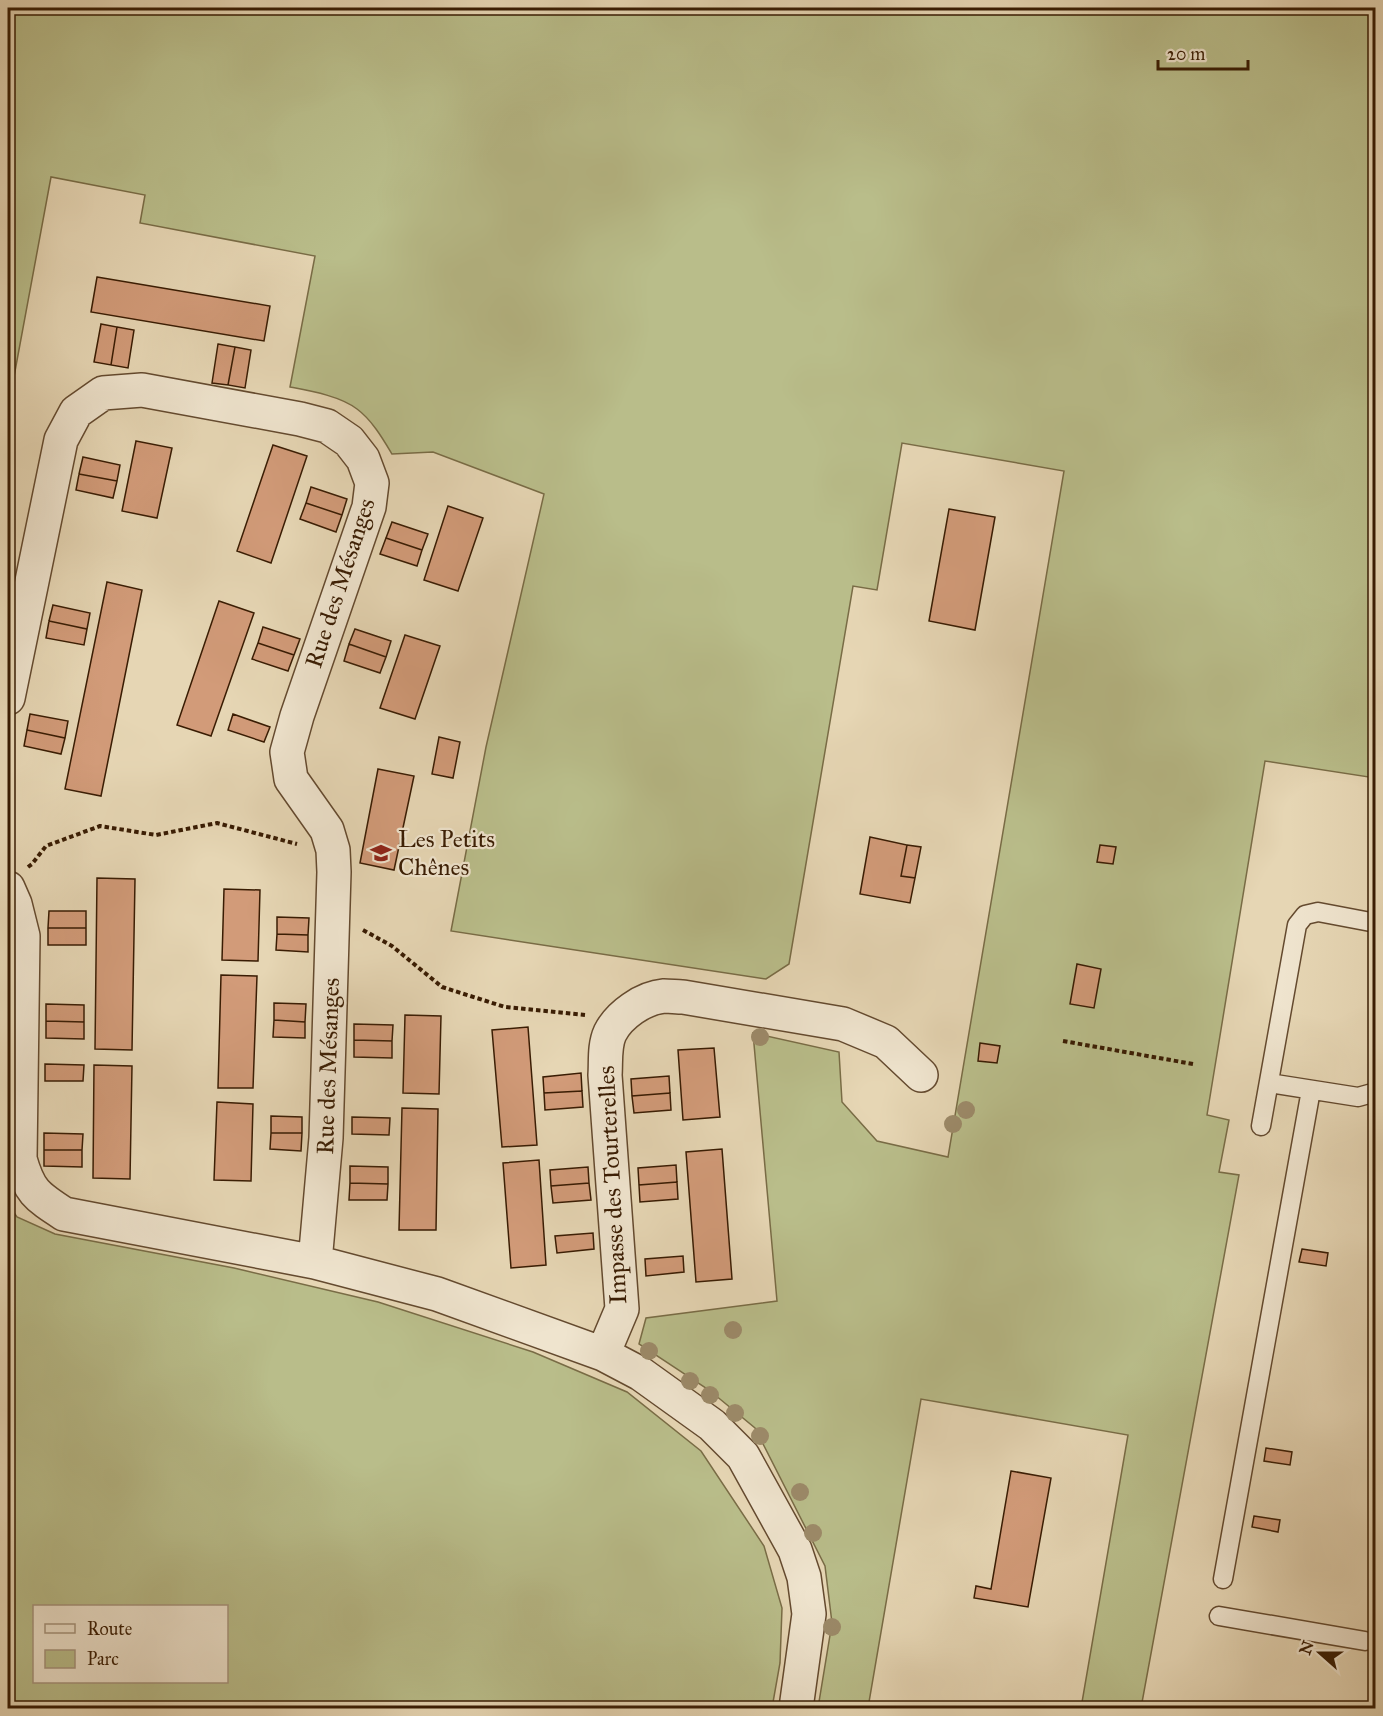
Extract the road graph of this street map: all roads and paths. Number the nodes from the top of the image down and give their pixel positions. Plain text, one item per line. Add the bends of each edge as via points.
1 (8, 698) edge
2 (333, 850) junction
3 (16, 878) edge
4 (1376, 923) edge
5 (333, 931) junction
6 (618, 1023) junction
7 (1063, 1041) dead end
8 (1193, 1064) dead end
9 (921, 1075) dead end
10 (1269, 1083) junction
11 (1311, 1090) junction
12 (1376, 1092) edge
13 (1261, 1126) dead end
14 (315, 1262) junction
15 (603, 1354) junction
16 (1223, 1579) dead end
17 (1219, 1616) dead end
18 (1365, 1641) dead end
19 (796, 1708) edge

1 - 2 street, Rue des Mésanges via 61,440 76,412 103,393 142,390 327,426 350,441 363,459 372,483 369,507 287,752 291,779 327,830
2 - 3 path via 217,823 156,835 100,826 46,846
2 - 5 street, Rue des Mésanges
3 - 14 street via 15,904 22,936 19,1129 26,1182 42,1200 64,1214
4 - 10 lane via 1318,912 1305,915 1297,925
5 - 6 path via 364,930 392,946 442,987 505,1007 592,1015
5 - 14 street, Rue des Mésanges via 326,1138
6 - 9 street, Impasse des Tourterelles via 632,1009 663,996 843,1024 886,1042
6 - 15 street, Impasse des Tourterelles via 610,1033 605,1075 621,1309
7 - 8 path
10 - 11 lane
10 - 13 lane
11 - 12 lane via 1358,1097
11 - 16 lane
14 - 15 street via 437,1294
15 - 19 street via 640,1374 703,1419 743,1456 795,1550 804,1577 809,1614
17 - 18 lane

